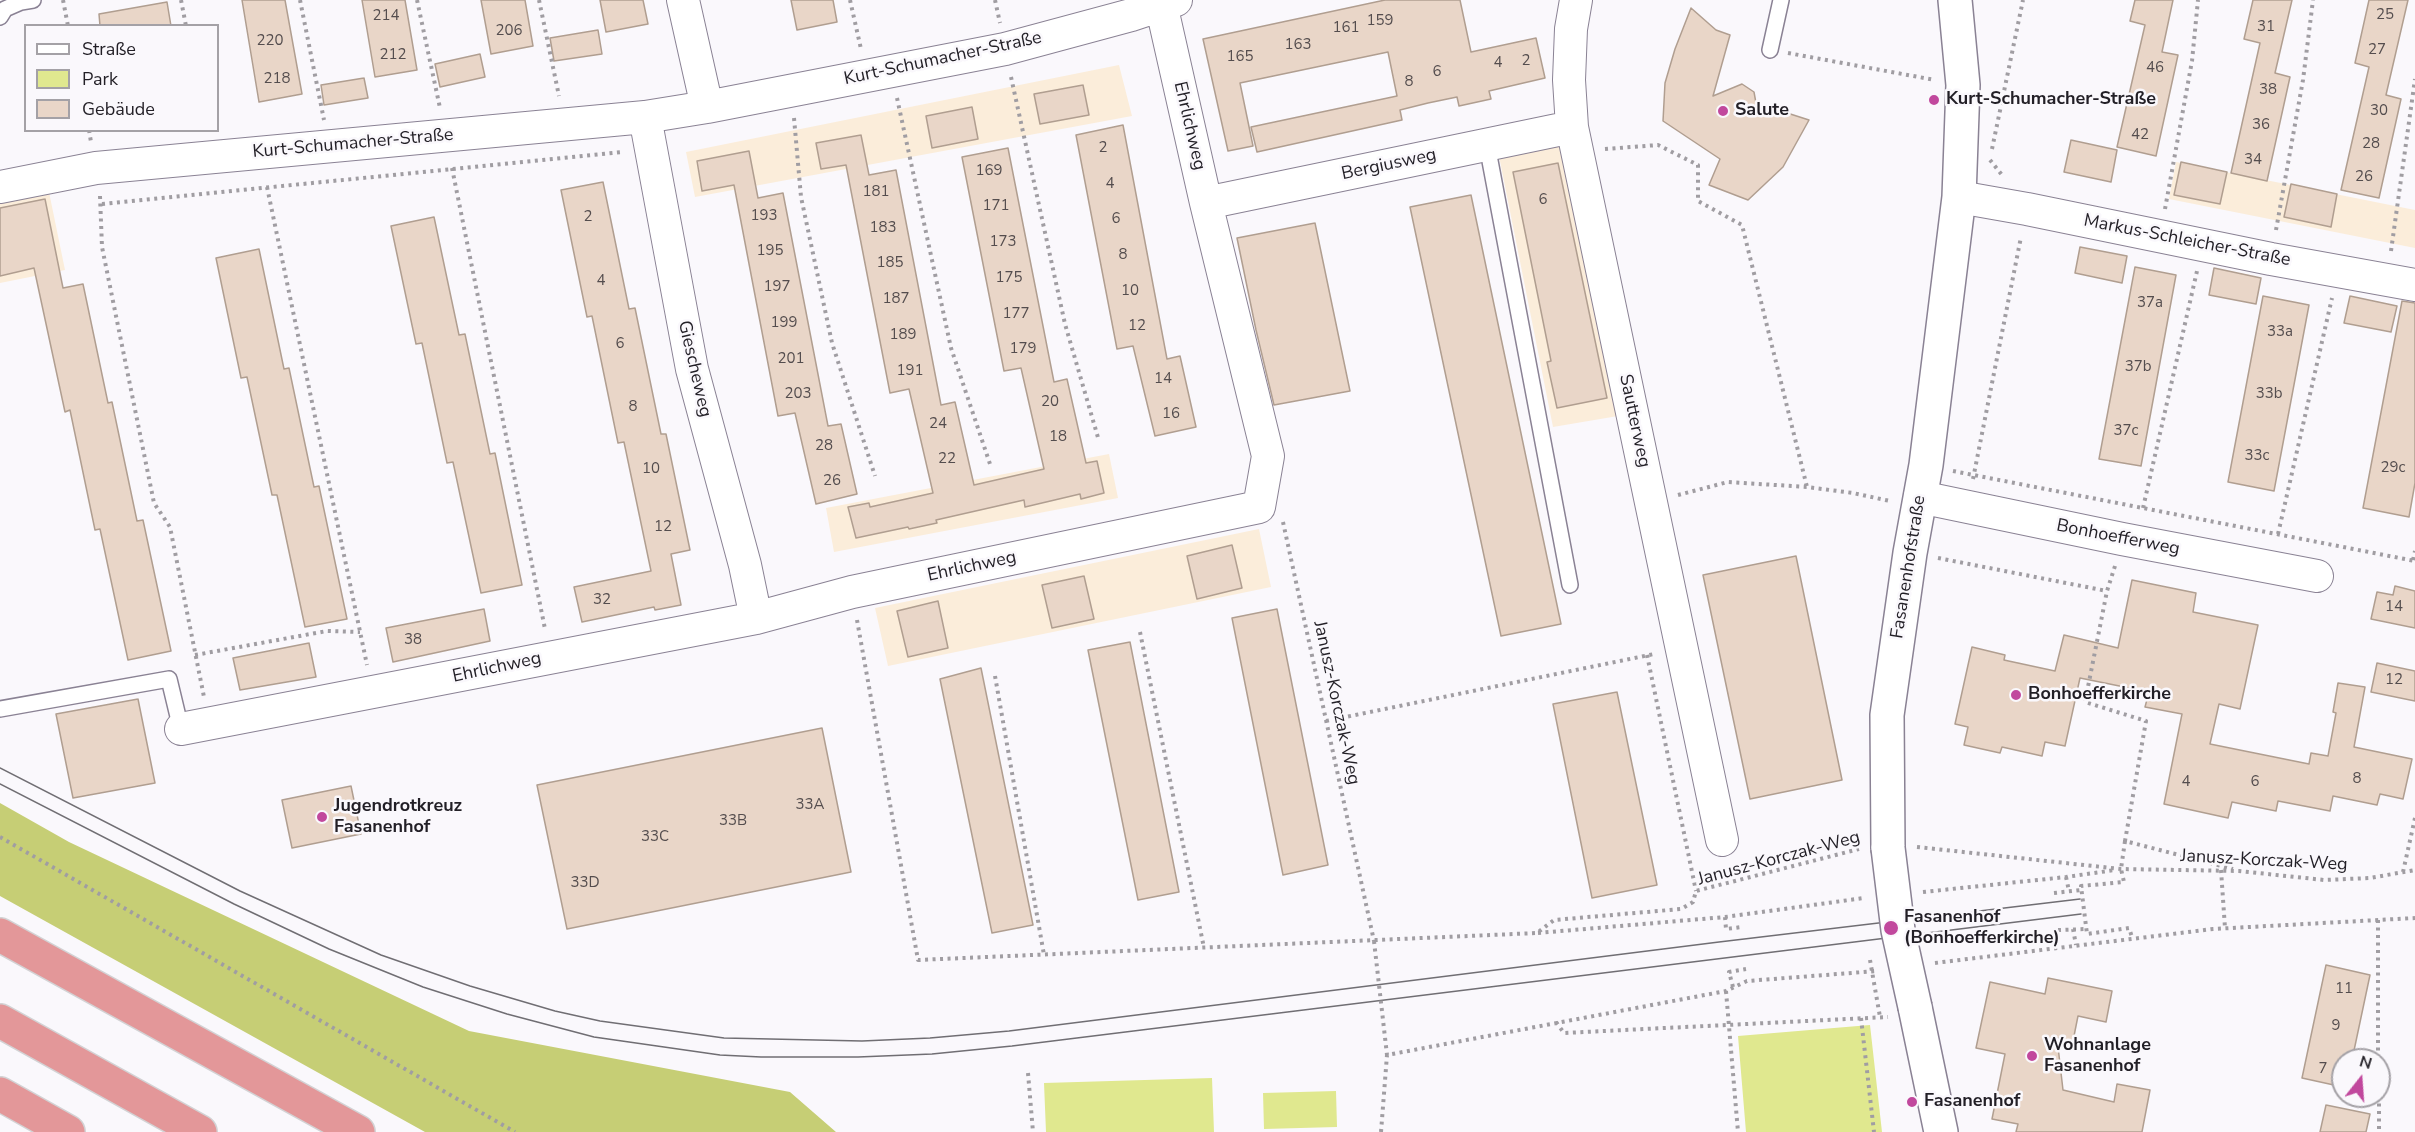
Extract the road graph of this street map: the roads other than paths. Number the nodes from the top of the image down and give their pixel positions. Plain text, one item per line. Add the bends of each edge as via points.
1 (33, 0) edge
2 (683, 0) edge
3 (1576, 0) edge
4 (1780, 0) edge
5 (1955, 0) edge
6 (1169, 2) edge
7 (0, 17) edge
8 (1770, 50) road end
9 (707, 107) junction
10 (645, 117) junction
11 (1574, 139) junction
12 (1487, 145) junction
13 (0, 187) edge
14 (1959, 197) junction
15 (1206, 203) junction
16 (2401, 282) edge
17 (1921, 490) junction
18 (2317, 576) dead end
19 (1570, 585) dead end
20 (756, 618) junction
21 (0, 709) edge
22 (195, 727) joint
23 (1722, 840) dead end
24 (0, 935) edge
25 (0, 1021) edge
26 (0, 1094) edge
27 (68, 1132) edge
28 (200, 1132) edge
29 (358, 1132) edge
30 (1941, 1132) edge

1 - 7 lane via 5,9
2 - 9 street
3 - 11 street, Sautterweg via 1569,80
4 - 8 lane
5 - 14 street, Fasanenhofstraße via 1963,85
6 - 9 street, Kurt-Schumacher-Straße via 1005,49
6 - 15 street, Ehrlichweg
9 - 10 street, Kurt-Schumacher-Straße
10 - 13 street, Kurt-Schumacher-Straße via 96,168
10 - 20 street, Giescheweg via 692,369
11 - 12 street, Bergiusweg
11 - 23 street, Sautterweg
12 - 15 street, Bergiusweg
12 - 19 lane
14 - 16 street, Markus-Schleicher-Straße
14 - 17 street, Fasanenhofstraße
15 - 20 street, Ehrlichweg via 1268,456 1259,507 852,592
17 - 18 street, Bonhoefferweg via 1967,507
17 - 30 street, Fasanenhofstraße, bridge via 1887,715 1888,848 1898,930
20 - 22 street, Ehrlichweg
21 - 22 lane via 169,678
24 - 29 highway
25 - 28 highway
26 - 27 highway

